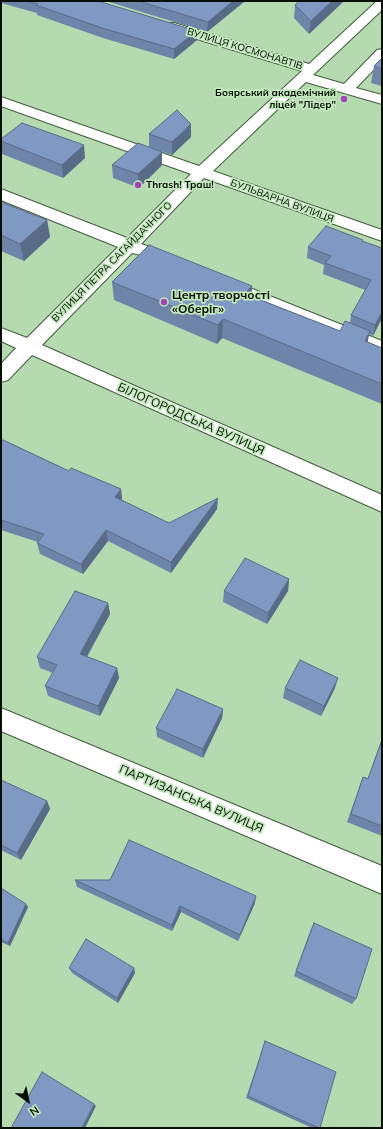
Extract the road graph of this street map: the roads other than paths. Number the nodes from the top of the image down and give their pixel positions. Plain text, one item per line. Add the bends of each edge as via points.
1 (382, 3) edge
2 (154, 21) edge
3 (382, 53) edge
4 (308, 73) junction
5 (347, 89) junction
6 (382, 100) edge
7 (1, 101) edge
8 (202, 172) junction
9 (1, 194) edge
10 (382, 236) edge
11 (129, 245) junction
12 (158, 257) edge
13 (208, 277) edge
14 (1, 334) edge
15 (28, 346) junction
16 (382, 348) edge
17 (1, 375) edge
18 (382, 504) edge
19 (1, 719) edge
20 (382, 880) edge

1 - 4 street, ВУЛИЦЯ ПЕТРА САГАЙДАЧНОГО
2 - 4 street, ВУЛИЦЯ КОСМОНАВТІВ
3 - 5 street
4 - 5 street, ВУЛИЦЯ КОСМОНАВТІВ
4 - 8 street, ВУЛИЦЯ ПЕТРА САГАЙДАЧНОГО
5 - 6 street, ВУЛИЦЯ КОСМОНАВТІВ
7 - 8 street, БУЛЬВАРНА ВУЛИЦЯ
8 - 10 street, БУЛЬВАРНА ВУЛИЦЯ
8 - 11 street, ВУЛИЦЯ ПЕТРА САГАЙДАЧНОГО
9 - 11 street
11 - 12 street
11 - 15 street, ВУЛИЦЯ ПЕТРА САГАЙДАЧНОГО
13 - 16 street
14 - 15 street, БІЛОГОРОДСЬКА ВУЛИЦЯ
15 - 17 street, ВУЛИЦЯ ПЕТРА САГАЙДАЧНОГО
15 - 18 street, БІЛОГОРОДСЬКА ВУЛИЦЯ
19 - 20 street, ПАРТИЗАНСЬКА ВУЛИЦЯ

